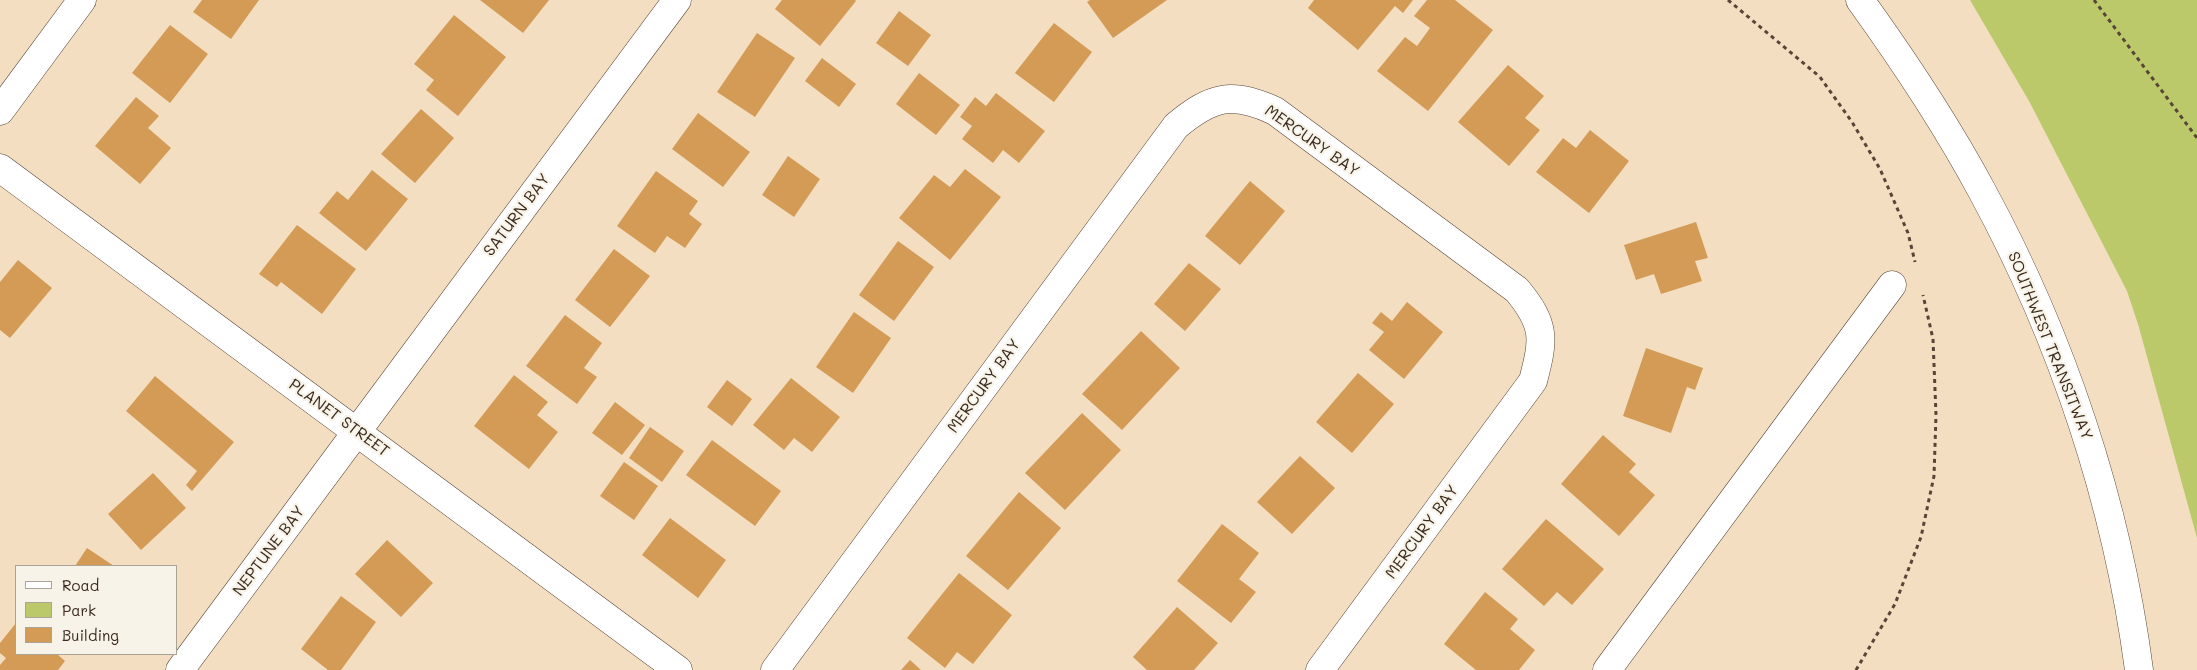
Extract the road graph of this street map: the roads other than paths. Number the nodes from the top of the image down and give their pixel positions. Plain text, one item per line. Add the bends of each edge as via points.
1 (82, 0) edge
2 (677, 0) edge
3 (1860, 0) edge
4 (0, 111) edge
5 (0, 168) edge
6 (1892, 285) dead end
7 (358, 431) junction
8 (180, 670) edge
9 (678, 670) edge
10 (775, 670) edge
11 (1320, 670) edge
12 (1607, 670) edge
13 (2139, 670) edge

1 - 4 street
2 - 7 street, SATURN BAY
3 - 13 street, SOUTHWEST TRANSITWAY via 1910,70 1982,190 2039,310 2084,427 2124,582
5 - 7 street, PLANET STREET
6 - 12 street
7 - 8 street, NEPTUNE BAY
7 - 9 street, PLANET STREET
10 - 11 street, MERCURY BAY via 1176,126 1198,108 1224,99 1252,101 1275,111 1517,290 1533,309 1541,333 1533,381

